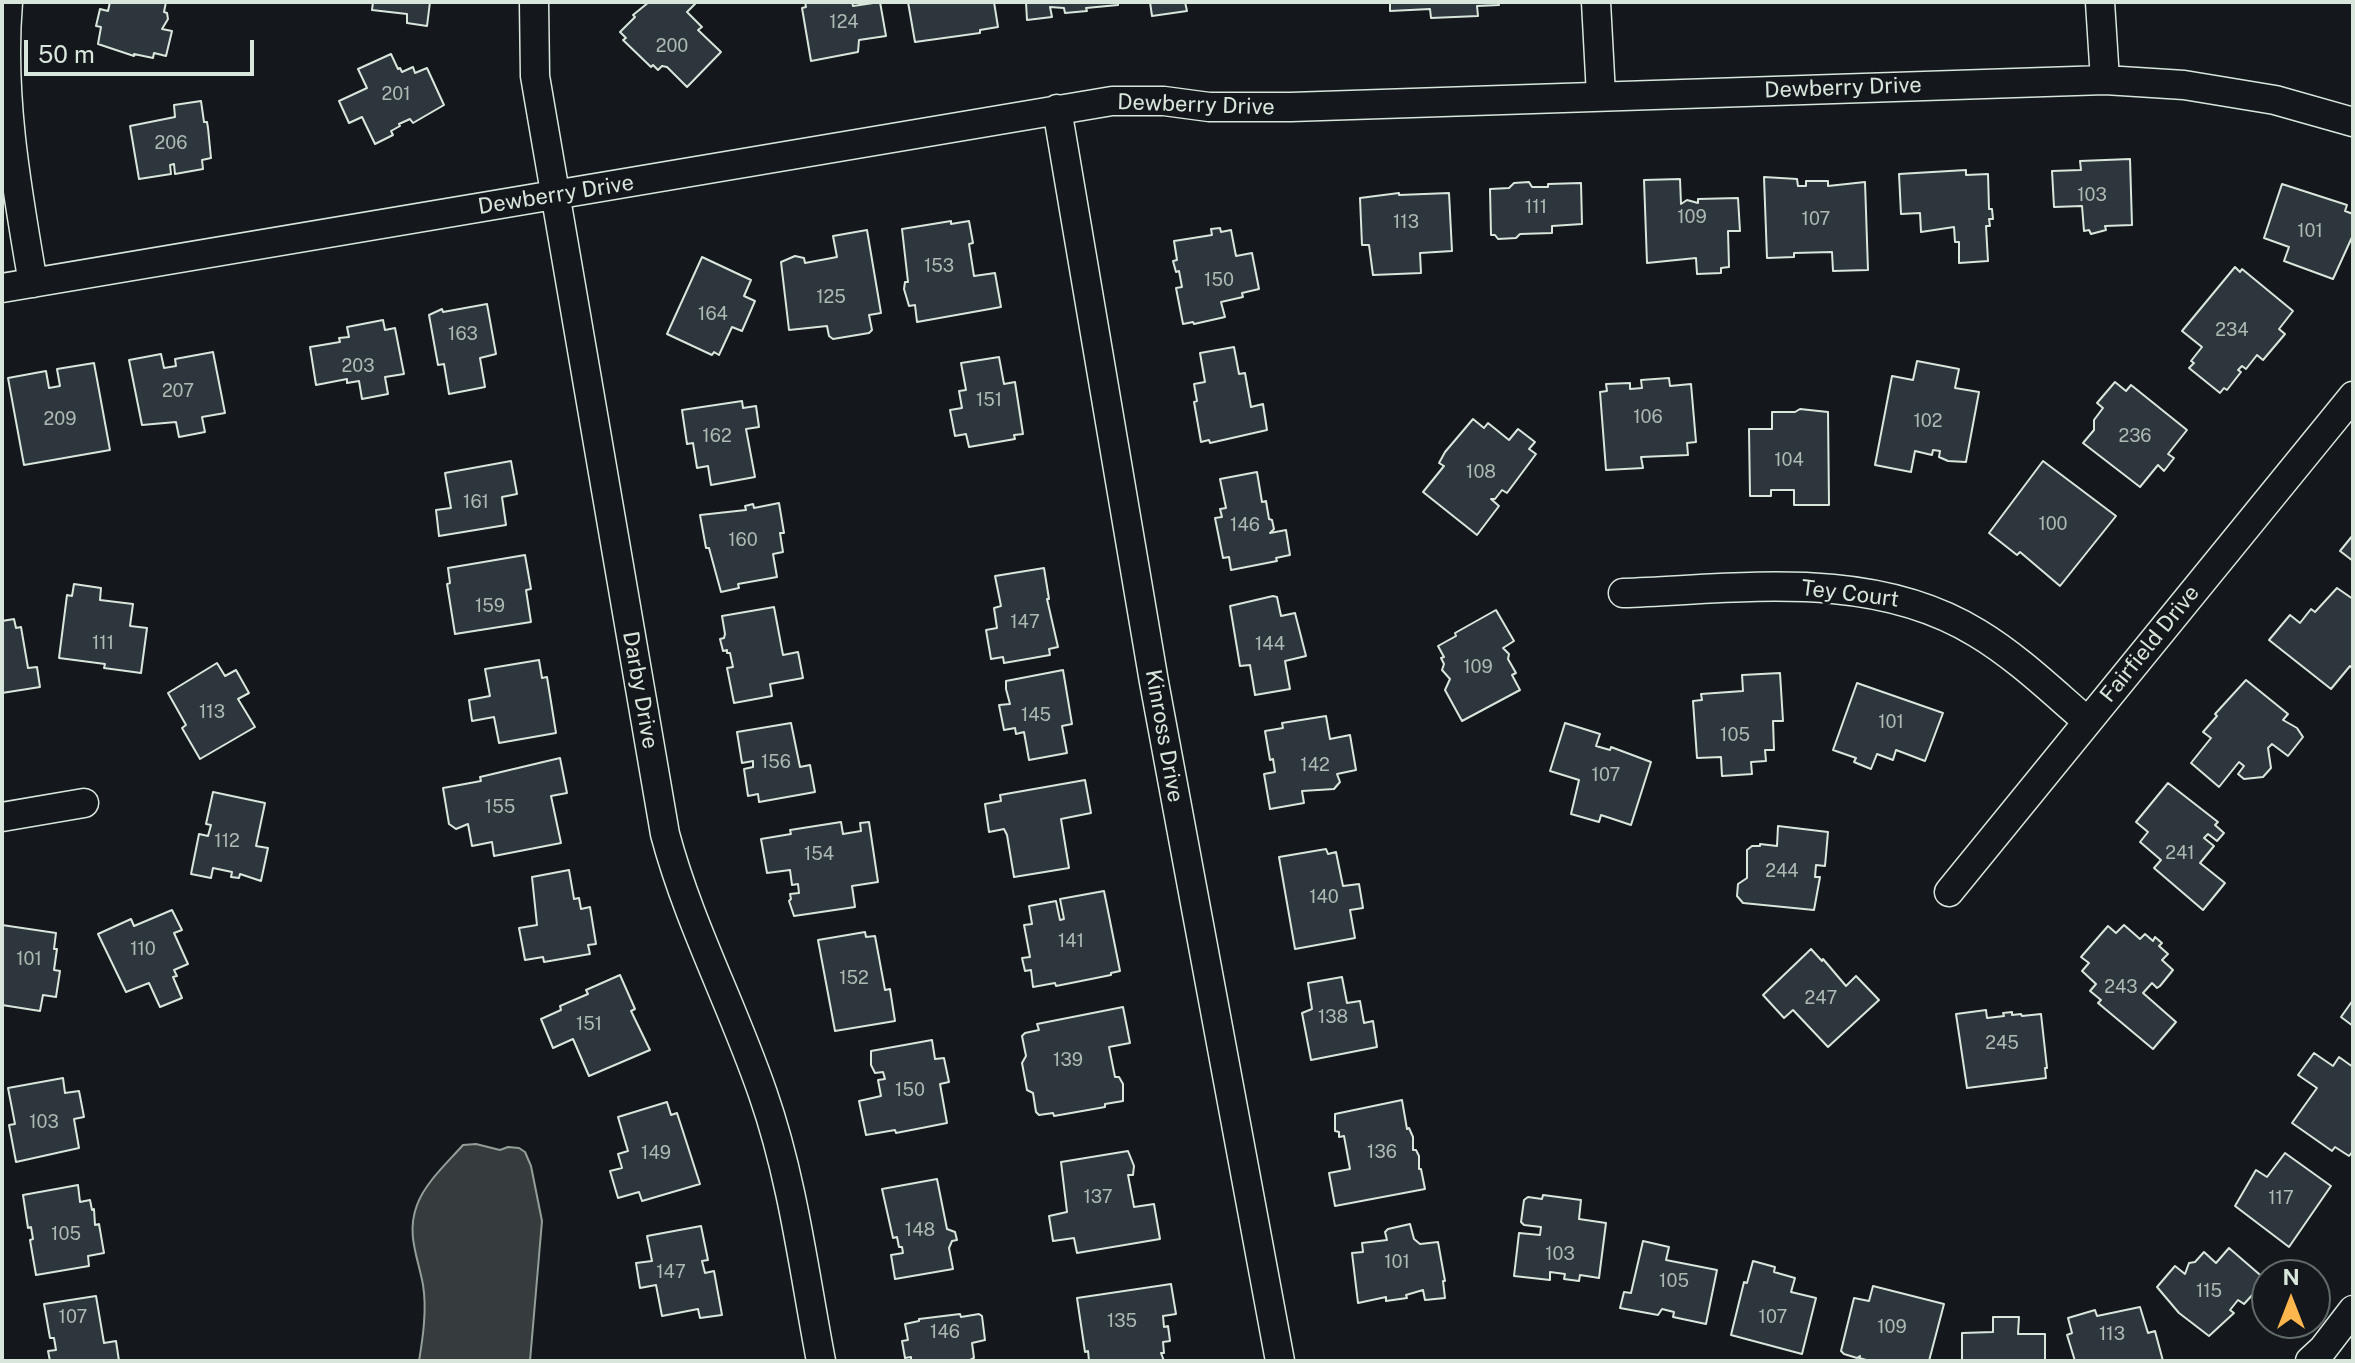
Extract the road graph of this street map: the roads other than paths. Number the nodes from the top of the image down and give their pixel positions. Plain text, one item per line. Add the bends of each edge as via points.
1 (8, 2) edge
2 (534, 2) edge
3 (1596, 2) edge
4 (2100, 2) edge
5 (2105, 80) junction
6 (1601, 95) junction
7 (1057, 109) junction
8 (2353, 122) edge
9 (555, 195) junction
10 (33, 283) junction
11 (2, 288) edge
12 (2353, 396) edge
13 (1623, 593) dead end
14 (2087, 721) junction
15 (84, 803) dead end
16 (2, 817) edge
17 (1949, 892) dead end
18 (2353, 1310) edge
19 (821, 1361) edge
20 (1280, 1361) edge
21 (2310, 1361) edge

1 - 10 street via 2,84
2 - 9 street, Darby Drive via 535,76
3 - 6 street
4 - 5 street
5 - 6 street, Dewberry Drive
5 - 8 street, Dewberry Drive via 2184,85 2275,100
6 - 7 street, Dewberry Drive via 1291,107 1112,101
7 - 9 street, Dewberry Drive
7 - 20 street, Kinross Drive via 1154,682
9 - 10 street, Dewberry Drive
9 - 19 street, Darby Drive via 665,834 677,879 763,1094 785,1169
10 - 11 street, Dewberry Drive
12 - 14 street, Fairfield Drive
13 - 14 street, Tey Court via 1830,588 1907,601 1976,632
14 - 17 street, Fairfield Drive
15 - 16 street
18 - 21 street

